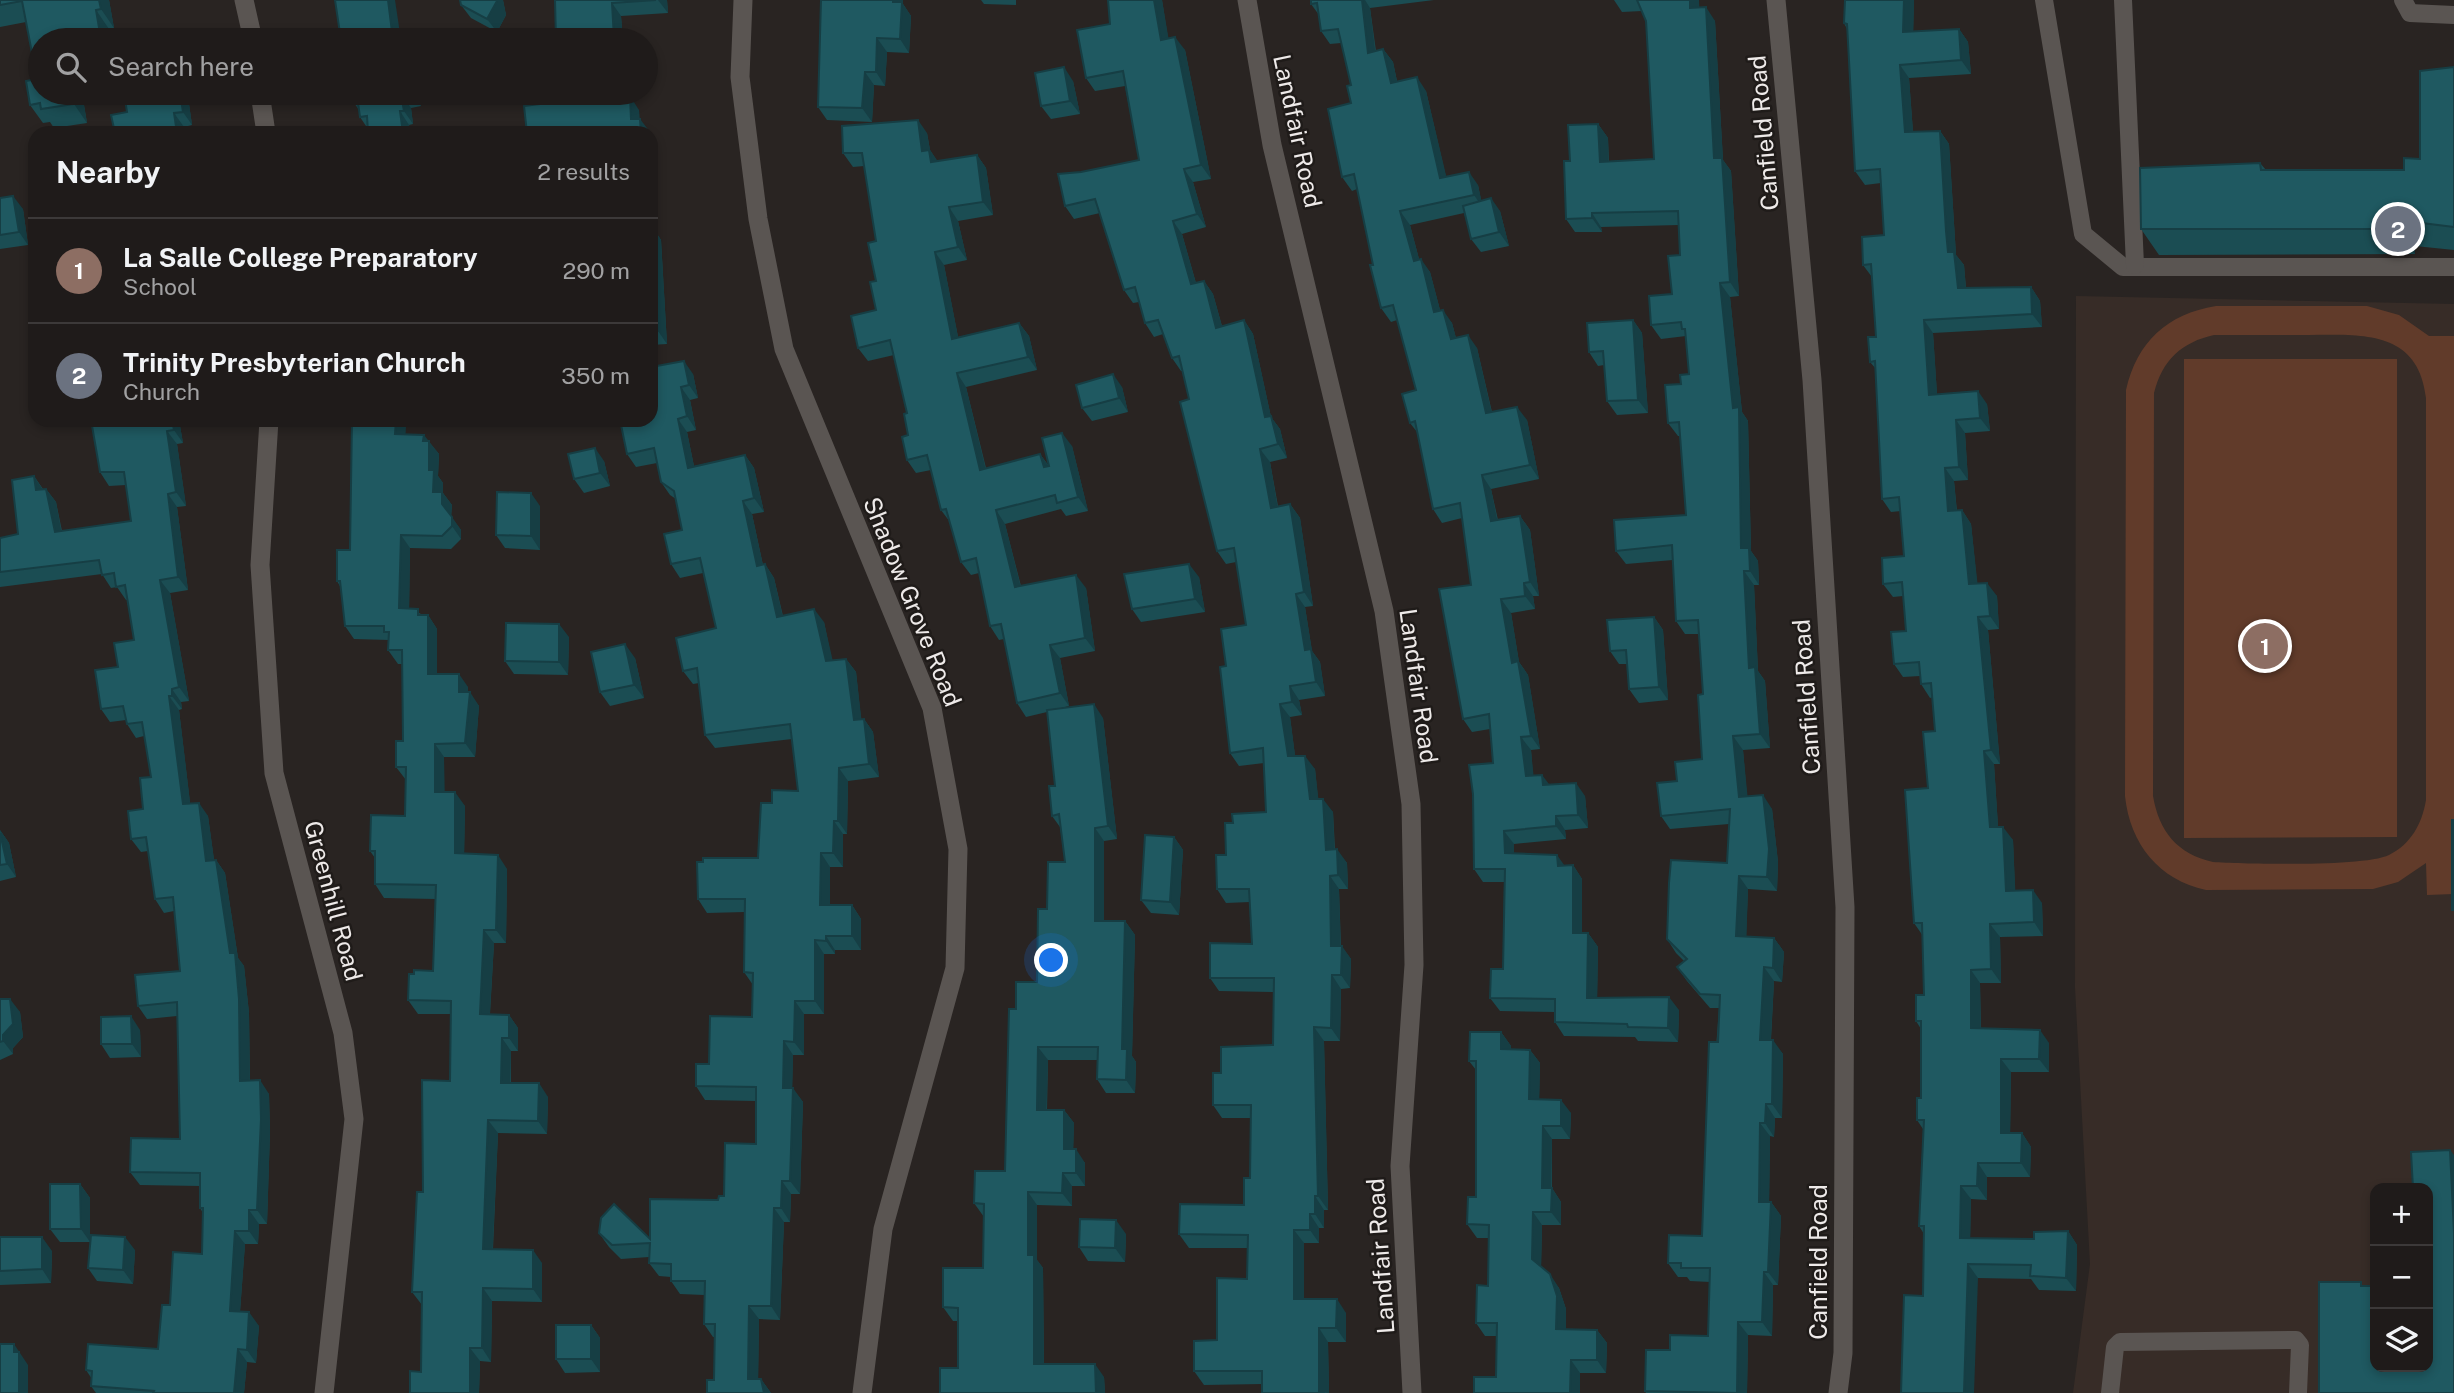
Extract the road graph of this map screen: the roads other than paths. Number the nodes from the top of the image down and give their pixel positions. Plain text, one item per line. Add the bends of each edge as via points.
1 (244, 0) edge
2 (743, 0) edge
3 (1247, 0) edge
4 (1776, 0) edge
5 (2044, 0) edge
6 (2123, 0) edge
7 (2403, 0) edge
8 (2454, 15) edge
9 (250, 28) edge
10 (262, 105) edge
11 (265, 126) edge
12 (2135, 265) junction
13 (2454, 267) edge
14 (269, 427) edge
15 (324, 1393) edge
16 (862, 1393) edge
17 (1412, 1393) edge
18 (1838, 1393) edge
19 (2110, 1393) edge
20 (2298, 1393) edge

1 - 9 street
2 - 16 street, Shadow Grove Road via 740,77 758,219 783,349 932,708 958,849 955,968 883,1229
3 - 17 street, Landfair Road via 1272,145 1384,611 1411,804 1414,965 1400,1166
4 - 18 street, Canfield Road via 1812,380 1845,908 1843,1353
5 - 12 lane via 2083,234 2123,267
6 - 12 lane
7 - 8 lane via 2410,13
10 - 11 street
12 - 13 lane
14 - 15 street, Greenhill Road via 260,565 274,773 343,1033 354,1119
19 - 20 lane via 2115,1347 2120,1342 2296,1340 2300,1345

